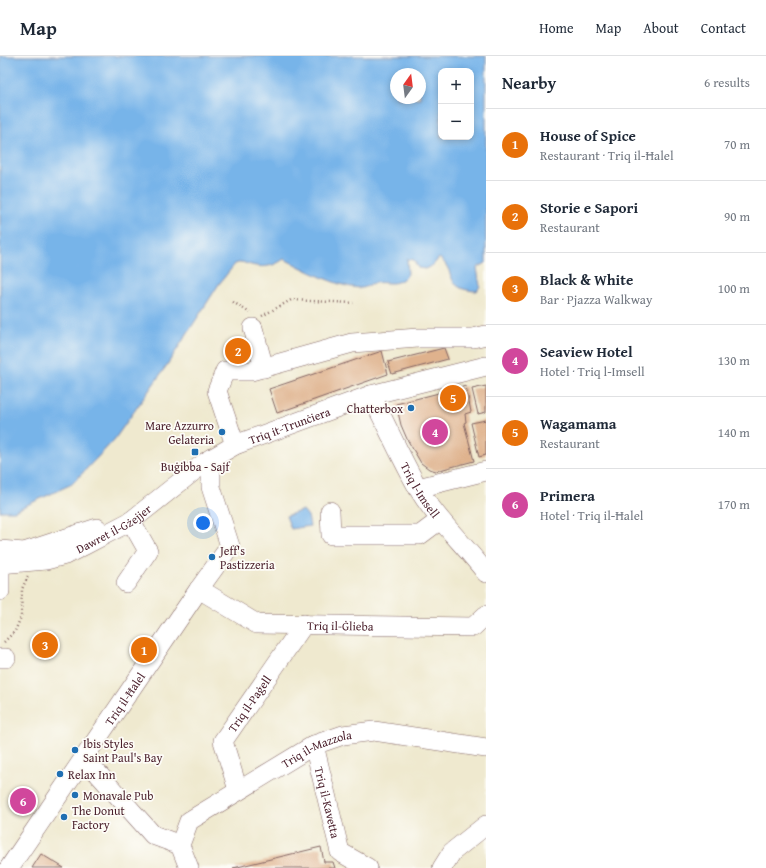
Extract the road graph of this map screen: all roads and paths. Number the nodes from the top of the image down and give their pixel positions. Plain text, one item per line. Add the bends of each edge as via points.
1 (354, 303) dead end
2 (255, 323) joint
3 (486, 335) edge
4 (486, 366) edge
5 (264, 368) junction
6 (372, 395) junction
7 (234, 440) junction
8 (211, 458) junction
9 (486, 471) edge
10 (418, 488) junction
11 (330, 511) dead end
12 (440, 520) junction
13 (131, 521) junction
14 (0, 550) edge
15 (479, 555) edge
16 (26, 563) junction
17 (0, 564) edge
18 (0, 571) edge
19 (486, 573) edge
20 (126, 583) dead end
21 (199, 589) junction
22 (0, 591) edge
23 (486, 615) edge
24 (304, 624) junction
25 (2, 653) edge
26 (314, 745) junction
27 (486, 748) edge
28 (84, 759) junction
29 (238, 790) junction
30 (486, 825) edge
31 (180, 845) junction
32 (9, 868) edge
33 (189, 868) edge
34 (368, 868) edge
35 (442, 868) edge

1 - 2 path via 291,300
2 - 5 street
3 - 5 street via 473,338 418,338 352,343
4 - 6 street, Triq it-Trunċiera
5 - 7 street via 251,372 225,371 217,390
6 - 7 street, Triq it-Trunċiera
6 - 10 street, Triq l-Imsell
7 - 8 street, Triq it-Trunċiera
7 - 14 street via 186,461 154,491 99,528 24,552
8 - 13 street, Dawret il-Gżejjer
8 - 21 street, Triq il-Ħalel via 211,487 230,546
9 - 10 street
10 - 12 street, Triq l-Imsell
11 - 12 street via 331,535 420,535
12 - 15 street, Triq l-Imsell
13 - 16 street, Dawret il-Gżejjer via 65,555
13 - 20 street via 148,551
15 - 19 street, Triq l-Imsell
16 - 17 street, Dawret il-Gżejjer
16 - 25 path via 29,574 22,589 21,617 15,631 6,641
18 - 22 street
21 - 24 street, Triq il-Ġlieba via 257,624
21 - 28 street, Triq il-Ħalel
23 - 24 street, Triq il-Ġlieba via 473,627
24 - 29 street, Triq il-Paġell via 223,741
26 - 27 street, Triq il-Mazzola via 343,735 374,731
26 - 29 street, Triq il-Mazzola
26 - 34 street, Triq il-Kavetta via 340,852
28 - 31 street via 153,834
28 - 32 street, Triq il-Ħalel
29 - 31 street, Triq il-Mazzola via 189,821
30 - 35 street via 452,852
31 - 33 street

